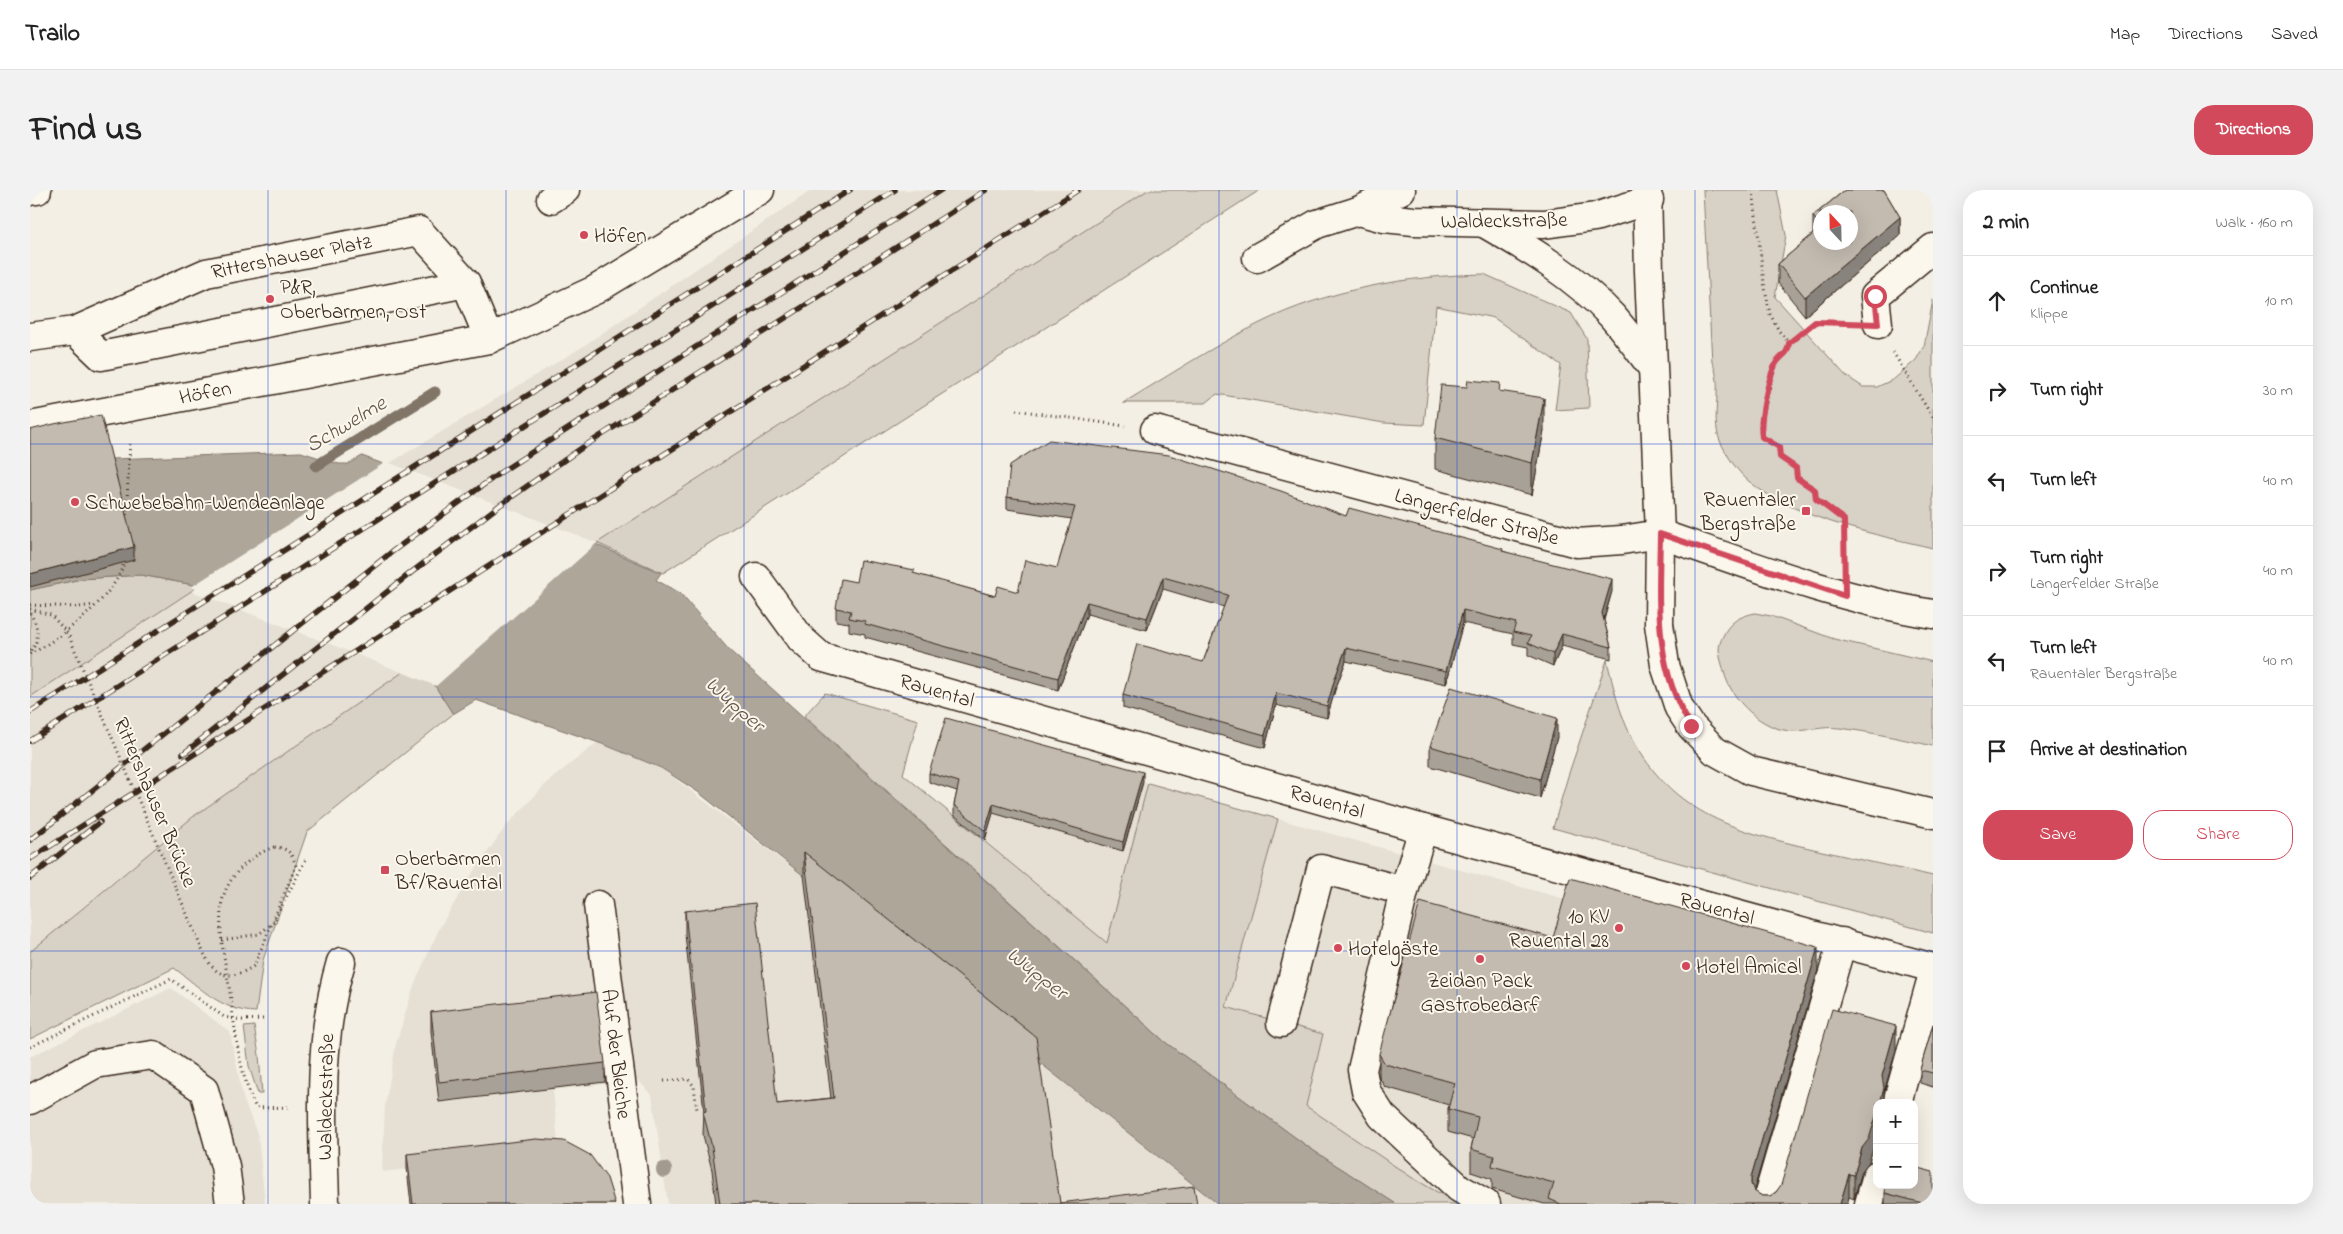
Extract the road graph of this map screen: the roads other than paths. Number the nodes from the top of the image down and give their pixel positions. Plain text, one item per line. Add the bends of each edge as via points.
1 (37, 190) edge
2 (760, 190) edge
3 (1401, 190) edge
4 (30, 191) edge
5 (1648, 195) edge
6 (1358, 211) junction
7 (1483, 222) junction
8 (1933, 248) edge
9 (1257, 258) dead end
10 (466, 283) junction
11 (1878, 324) road end
12 (75, 331) junction
13 (30, 337) edge
14 (489, 339) junction
15 (1652, 367) junction
16 (30, 426) edge
17 (1155, 430) road end
18 (1660, 534) junction
19 (756, 578) dead end
20 (1933, 614) edge
21 (1933, 814) edge
22 (1423, 829) junction
23 (1404, 891) junction
24 (598, 905) dead end
25 (1842, 942) junction
26 (341, 962) dead end
27 (1933, 968) edge
28 (1933, 974) edge
29 (1281, 1023) dead end
30 (1898, 1099) edge
31 (30, 1100) edge
32 (1873, 1189) edge
33 (230, 1204) edge
34 (325, 1204) edge
35 (637, 1204) edge
36 (1486, 1204) edge
37 (1766, 1204) edge
38 (1869, 1204) edge

1 - 4 street
2 - 14 street, Höfen via 595,290
3 - 6 street
5 - 7 street, Waldeckstraße via 1595,217 1544,224
5 - 15 street
6 - 7 street, Waldeckstraße via 1414,221
6 - 9 street via 1318,224
7 - 15 street via 1539,256 1586,293 1611,315
8 - 11 street via 1875,296
10 - 12 street via 101,356
10 - 12 street, Rittershauser Platz via 419,231 206,273
10 - 14 street, Rittershauser Platz
12 - 13 street, Rittershauser Platz
14 - 16 street, Höfen
15 - 18 street
17 - 18 street, Langerfelder Straße via 1577,543
18 - 20 street, Langerfelder Straße via 1845,596
18 - 21 street via 1659,624 1665,665 1679,708 1715,751 1751,771
19 - 22 street, Rauental via 801,639 821,657
22 - 23 street
22 - 25 street, Rauental
23 - 29 street via 1321,869
23 - 36 street via 1362,1070 1366,1091 1382,1116 1413,1146 1459,1188
24 - 35 street, Auf der Bleiche
25 - 27 street, Rauental
25 - 37 street
26 - 34 street, Waldeckstraße via 326,1024 322,1072
28 - 30 street
31 - 33 street via 95,1064 153,1055 204,1090 225,1166
32 - 38 street

